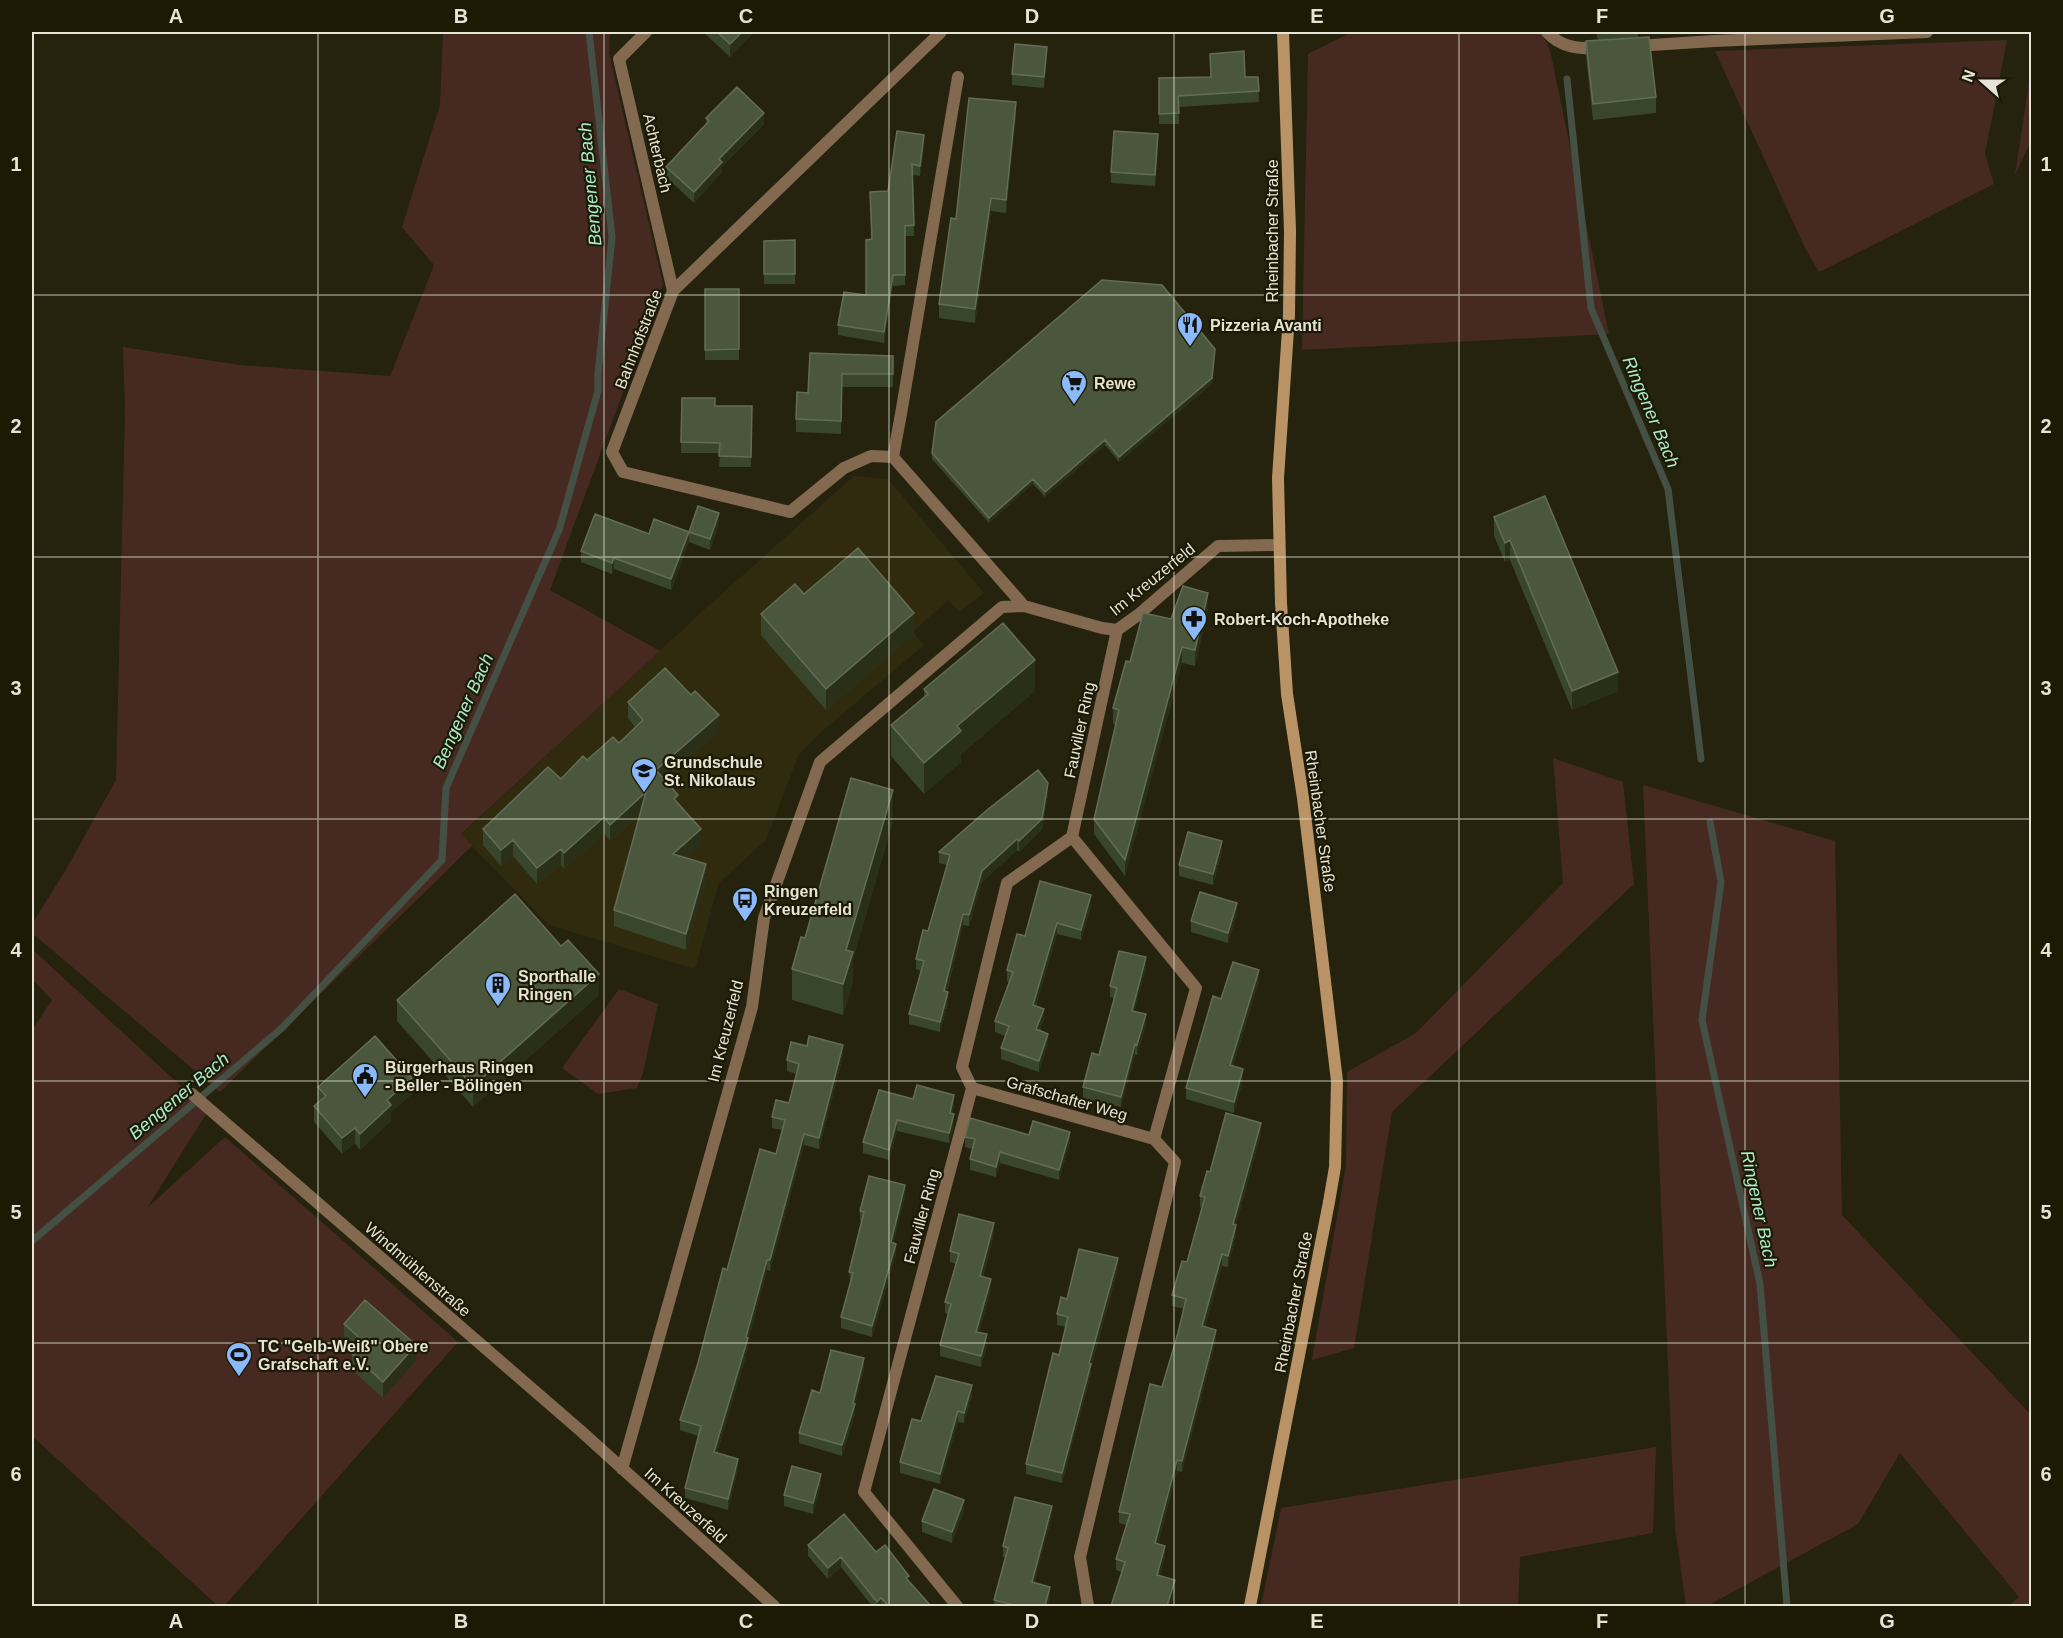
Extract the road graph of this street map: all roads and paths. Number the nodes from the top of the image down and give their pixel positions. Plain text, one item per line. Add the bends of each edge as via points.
1 (646, 32) edge
2 (941, 32) edge
3 (1283, 32) edge
4 (1547, 32) edge
5 (1927, 32) edge
6 (958, 77) dead end
7 (673, 291) junction
8 (892, 457) junction
9 (1279, 545) junction
10 (1024, 606) junction
11 (1118, 630) junction
12 (1072, 837) junction
13 (972, 1088) junction
14 (192, 1094) dead end
15 (1154, 1139) junction
16 (622, 1469) junction
17 (774, 1606) edge
18 (957, 1606) edge
19 (1088, 1606) edge
20 (1250, 1606) edge

1 - 7 street, Achterbach via 619,59
2 - 7 street, Bahnhofstraße
3 - 9 main road, Rheinbacher Straße via 1290,278 1279,456
4 - 5 street via 1578,49
6 - 8 street
7 - 8 street, Bahnhofstraße via 612,452 623,472 790,512 844,468 871,456
8 - 10 street
9 - 11 street, Im Kreuzerfeld via 1218,546
9 - 20 main road, Rheinbacher Straße via 1287,694 1333,1036 1338,1121 1329,1202
10 - 11 street, Im Kreuzerfeld
10 - 16 street, Im Kreuzerfeld via 1002,607 820,762 764,918 752,1007
11 - 12 street, Fauviller Ring
12 - 13 street via 1007,883 962,1067
12 - 15 street via 1196,988
13 - 15 street, Grafschafter Weg
13 - 18 street, Fauviller Ring via 864,1492
14 - 16 street, Windmühlenstraße
15 - 19 street via 1175,1162 1080,1557
16 - 17 street, Im Kreuzerfeld

